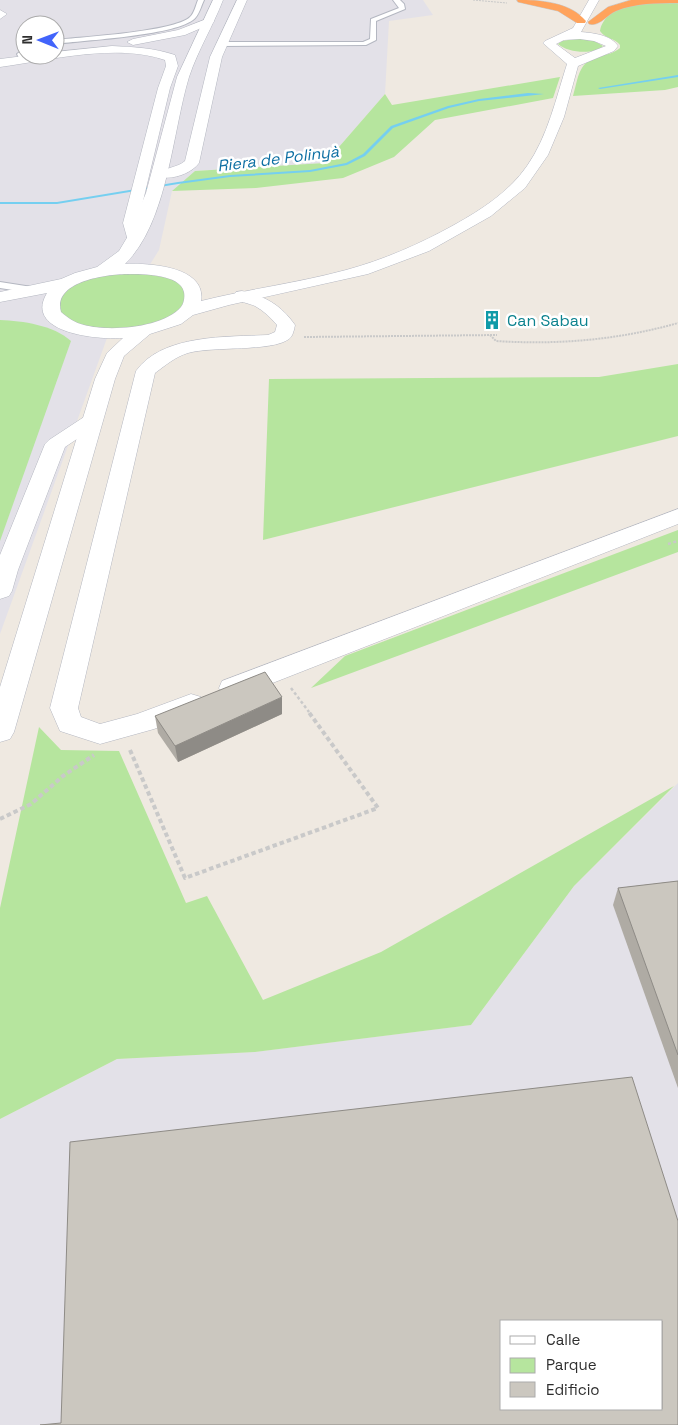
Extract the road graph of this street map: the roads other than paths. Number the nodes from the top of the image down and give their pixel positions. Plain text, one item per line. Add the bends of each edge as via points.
1 (200, 0) edge
2 (230, 0) edge
3 (242, 0) edge
4 (396, 0) edge
5 (522, 0) edge
6 (594, 0) edge
7 (678, 0) edge
8 (214, 2) edge
9 (588, 19) junction
10 (209, 20) junction
11 (563, 36) junction
12 (600, 38) junction
13 (65, 41) edge
14 (221, 44) junction
15 (111, 46) junction
16 (555, 49) junction
17 (65, 51) edge
18 (194, 52) junction
19 (604, 52) junction
20 (15, 56) edge
21 (1, 60) edge
22 (572, 64) junction
23 (160, 183) junction
24 (134, 238) junction
25 (104, 270) junction
26 (163, 271) junction
27 (69, 283) junction
28 (0, 285) edge
29 (190, 285) junction
30 (291, 287) junction
31 (32, 290) junction
32 (261, 292) junction
33 (242, 296) junction
34 (0, 298) edge
35 (188, 310) junction
36 (51, 311) junction
37 (278, 312) junction
38 (81, 330) junction
39 (143, 331) junction
40 (105, 379) junction
41 (91, 421) junction
42 (678, 516) edge
43 (2, 577) edge
44 (0, 732) edge

1 - 13 lane via 193,18 181,25
2 - 23 main road via 199,65
3 - 14 main road
4 - 14 lane via 402,9 373,20 373,40 364,44
5 - 9 highway
6 - 9 main road
7 - 9 highway via 622,5
8 - 10 main road
9 - 11 main road via 577,30
9 - 12 main road via 592,32
10 - 15 main road via 164,38
10 - 18 main road
11 - 12 main road
11 - 16 main road via 549,43
12 - 19 main road via 612,46
14 - 23 main road via 192,164
15 - 17 main road
15 - 18 main road via 172,43
16 - 19 main road via 584,54
16 - 22 main road via 566,55
18 - 23 main road via 173,108
19 - 22 main road
20 - 21 main road
21 - 24 main road via 130,50 159,52 171,58 172,66 141,173 131,223
22 - 30 main road via 543,152 520,185 502,202 455,231 392,260
23 - 24 main road
23 - 26 main road via 146,251
24 - 25 main road via 122,257
25 - 26 main road via 135,268
25 - 27 main road
26 - 29 main road
27 - 31 main road
27 - 36 main road via 54,296
28 - 31 lane
29 - 32 main road
29 - 35 main road via 193,302
30 - 32 main road
30 - 37 main road via 276,301
31 - 34 main road
32 - 33 main road
33 - 35 main road
33 - 37 main road via 263,302
34 - 36 main road
35 - 39 main road via 167,323
36 - 38 main road via 59,320
37 - 42 main road via 286,325 283,336 173,352 146,371 64,708 70,724 100,734 132,726
38 - 39 main road
38 - 40 main road via 98,353
39 - 40 main road via 116,352
40 - 41 main road
41 - 43 main road via 56,444
41 - 44 main road

